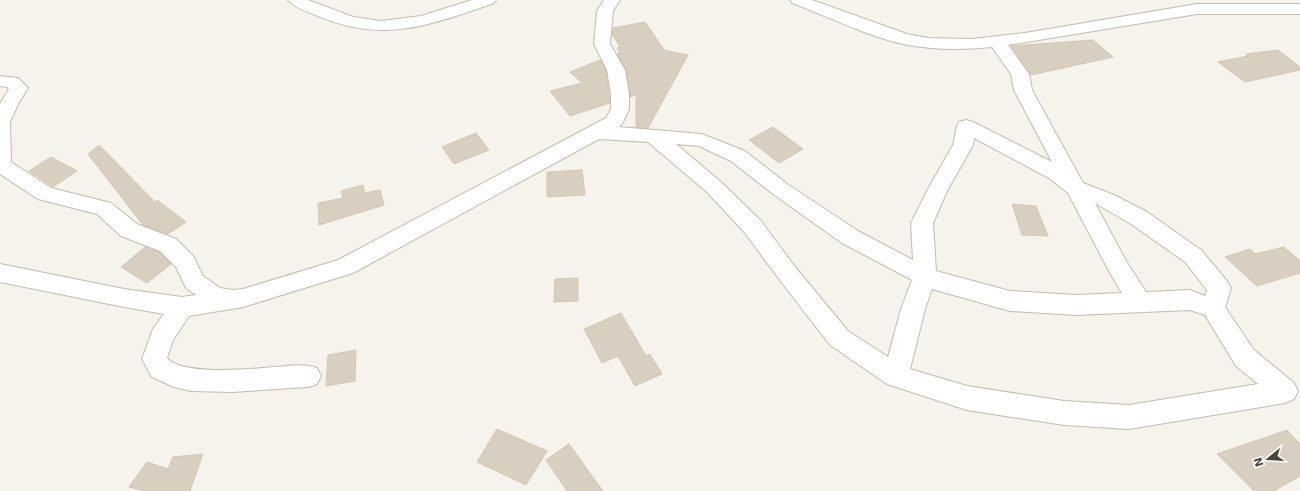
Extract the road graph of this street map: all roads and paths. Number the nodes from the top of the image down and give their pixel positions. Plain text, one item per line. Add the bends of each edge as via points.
1 (296, 0) edge
2 (488, 0) edge
3 (612, 0) edge
4 (798, 0) edge
5 (1196, 5) edge
6 (1300, 9) edge
7 (996, 41) junction
8 (0, 81) edge
9 (594, 132) junction
10 (653, 136) junction
11 (1076, 188) junction
12 (0, 273) edge
13 (925, 276) junction
14 (232, 300) junction
15 (1140, 302) junction
16 (182, 307) junction
17 (1213, 308) junction
18 (308, 376) dead end
19 (896, 376) junction

1 - 2 street via 337,18 380,26 410,23
3 - 9 street via 605,11 602,44 616,70 620,109 614,122
4 - 7 street via 904,39 928,43 972,44
5 - 6 street
5 - 7 street via 1025,38
7 - 11 street via 1020,74 1023,90
8 - 14 street via 12,82 19,88 1,122 1,165 45,194 104,208 129,230 168,245 185,262 194,282 214,296
9 - 10 street
9 - 14 street via 345,267
10 - 13 street via 702,140 738,156 780,189 850,237
10 - 19 street via 715,188 753,227 839,338
11 - 13 street via 1056,173 966,126 963,145 922,224
11 - 15 street via 1118,267
11 - 17 street via 1107,200 1140,218 1193,256 1220,288
12 - 16 street
13 - 15 street via 934,281 1010,301 1076,305
13 - 19 street via 913,309
14 - 16 street
15 - 17 street via 1190,300
16 - 18 street via 162,336 154,359 161,369 180,377 214,382
17 - 19 street via 1245,358 1285,391 1129,417 1064,413 967,398

